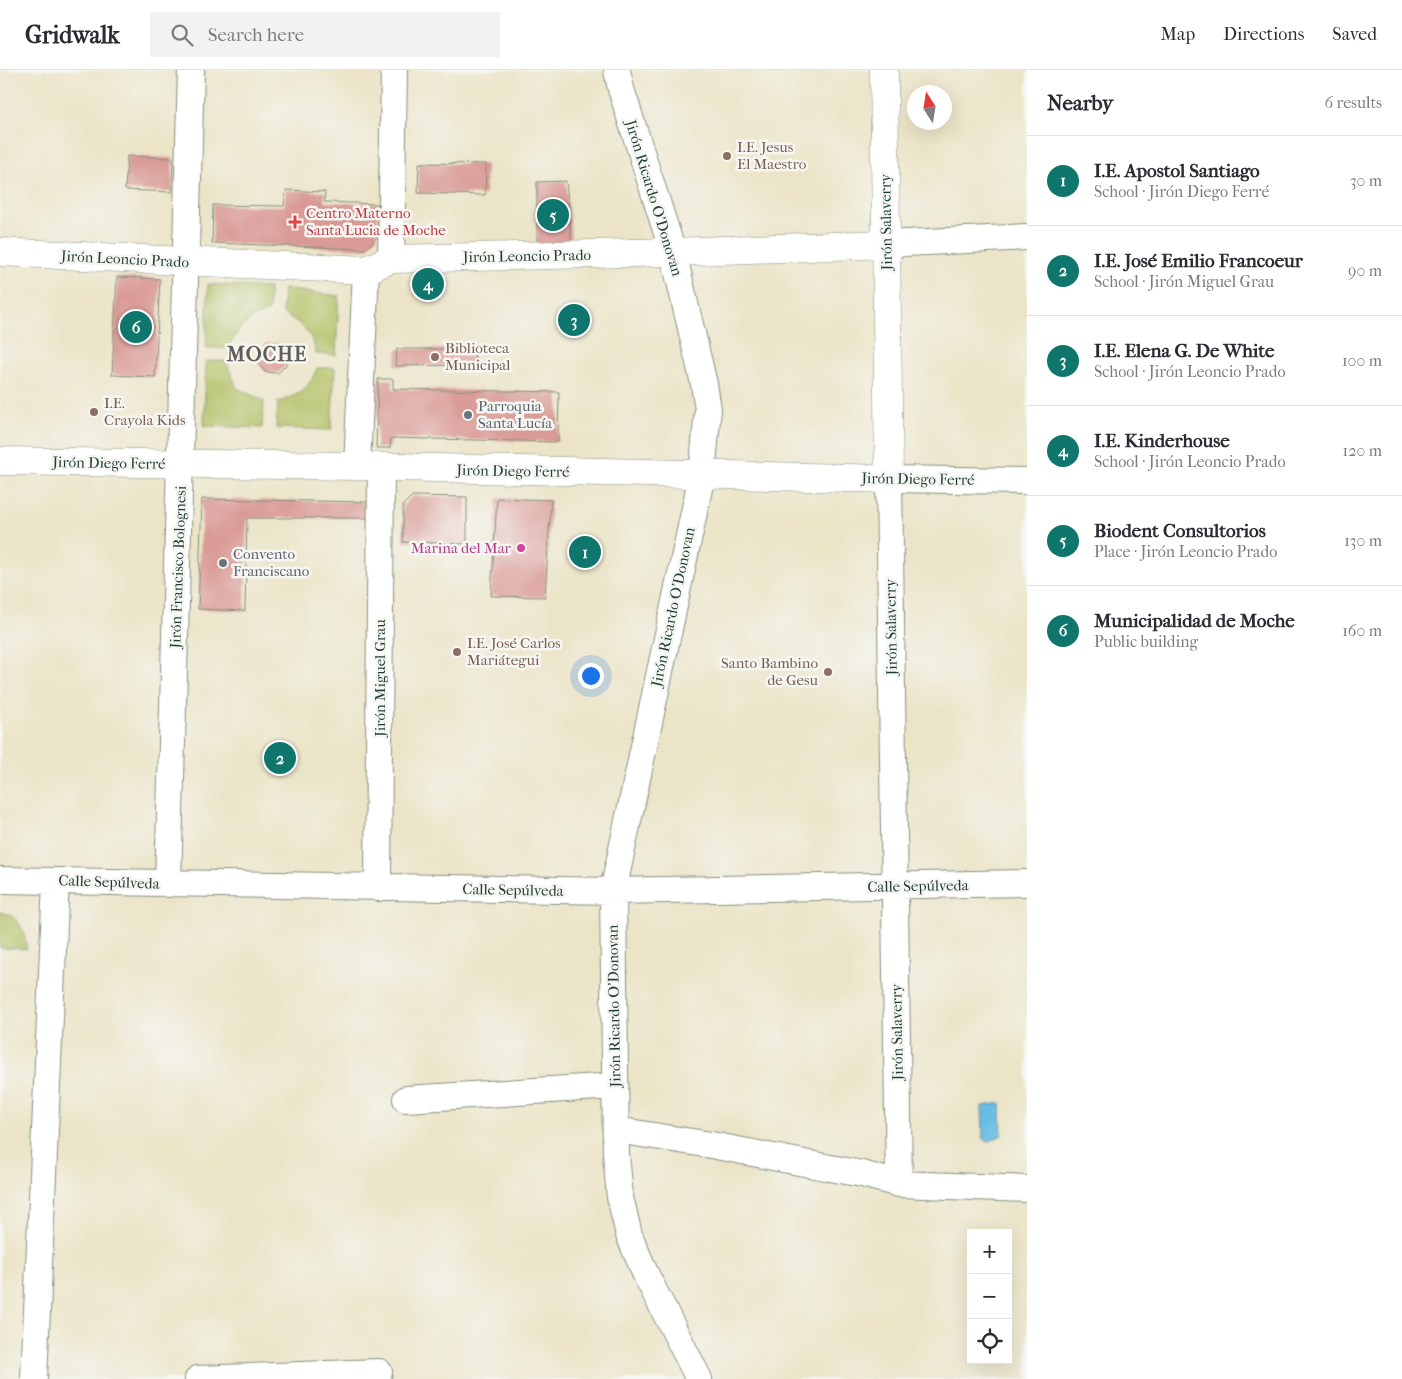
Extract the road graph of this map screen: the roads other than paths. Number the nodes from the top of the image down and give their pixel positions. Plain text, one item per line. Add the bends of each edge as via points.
1 (191, 70) edge
2 (394, 70) edge
3 (617, 70) edge
4 (884, 70) edge
5 (1027, 237) edge
6 (886, 244) junction
7 (0, 252) edge
8 (673, 252) junction
9 (391, 259) junction
10 (187, 262) junction
11 (366, 270) junction
12 (0, 461) edge
13 (181, 464) junction
14 (369, 466) junction
15 (702, 475) junction
16 (889, 479) junction
17 (1027, 481) edge
18 (0, 880) edge
19 (56, 881) junction
20 (168, 884) junction
21 (1027, 884) edge
22 (895, 887) junction
23 (378, 888) junction
24 (613, 891) junction
25 (615, 1086) junction
26 (406, 1099) dead end
27 (616, 1142) junction
28 (899, 1184) junction
29 (1027, 1189) edge
30 (378, 1372) dead end
31 (241, 1378) edge
32 (34, 1379) edge
33 (198, 1379) edge
34 (699, 1379) edge

1 - 10 street, Jirón Francisco Bolognesi
2 - 9 street
3 - 8 street, Jirón Ricardo O'Donovan
4 - 6 street, Jirón Salaverry
5 - 6 street, Jirón Leoncio Prado
6 - 8 street, Jirón Leoncio Prado
6 - 16 street, Jirón Salaverry
7 - 10 street, Jirón Leoncio Prado
8 - 9 street, Jirón Leoncio Prado
8 - 15 street, Jirón Ricardo O'Donovan via 707,400
9 - 11 street, Jirón Leoncio Prado
10 - 11 street, Jirón Leoncio Prado
10 - 13 street, Jirón Francisco Bolognesi
11 - 14 street, Jirón Miguel Grau
12 - 13 street, Jirón Diego Ferré
13 - 14 street, Jirón Diego Ferré
13 - 20 street, Jirón Francisco Bolognesi
14 - 15 street, Jirón Diego Ferré
14 - 23 street, Jirón Miguel Grau
15 - 16 street, Jirón Diego Ferré
15 - 24 street, Jirón Ricardo O'Donovan
16 - 17 street, Jirón Diego Ferré
16 - 22 street, Jirón Salaverry
18 - 19 street, Calle Sepúlveda
19 - 20 street, Calle Sepúlveda
19 - 32 street
20 - 23 street, Calle Sepúlveda
21 - 22 street, Calle Sepúlveda
22 - 24 street, Calle Sepúlveda
22 - 28 street, Jirón Salaverry
23 - 24 street, Calle Sepúlveda
24 - 25 street, Jirón Ricardo O'Donovan
25 - 26 street
25 - 27 street, Jirón Ricardo O'Donovan
27 - 28 street via 721,1146
27 - 34 street, Jirón Ricardo O'Donovan via 620,1197 629,1235
28 - 29 street
30 - 31 street
31 - 33 street

